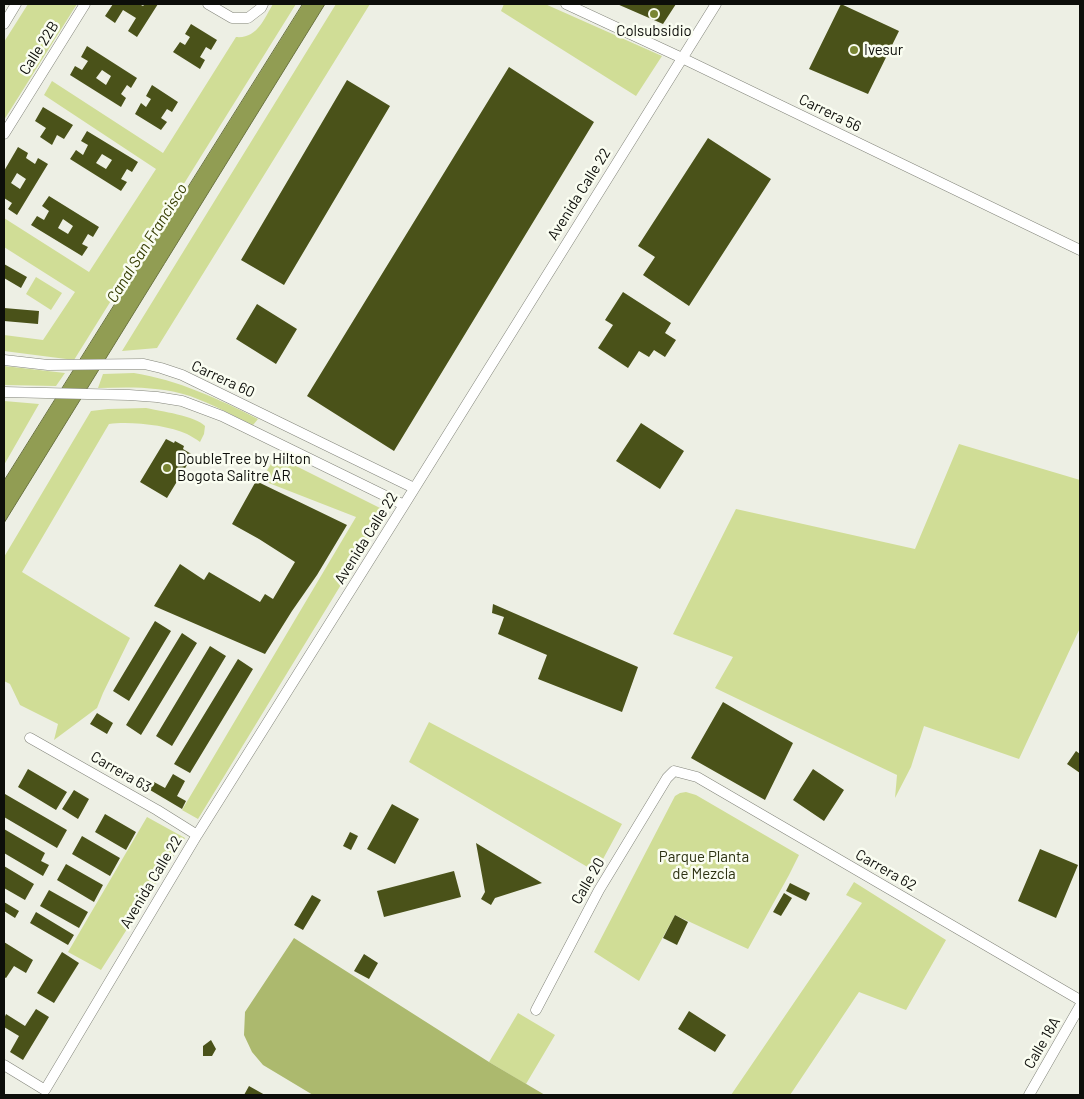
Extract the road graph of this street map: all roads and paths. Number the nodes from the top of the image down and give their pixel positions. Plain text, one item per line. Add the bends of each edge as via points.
1 (16, 4) edge
2 (85, 4) edge
3 (208, 4) edge
4 (263, 4) edge
5 (566, 4) edge
6 (716, 4) edge
7 (4, 24) edge
8 (682, 58) junction
9 (4, 134) edge
10 (1080, 250) edge
11 (4, 360) edge
12 (4, 392) edge
13 (274, 420) junction
14 (264, 436) junction
15 (414, 488) junction
16 (404, 505) junction
17 (30, 738) dead end
18 (674, 770) joint
19 (197, 835) junction
20 (1080, 1000) edge
21 (1080, 1006) edge
22 (536, 1010) dead end
23 (4, 1065) edge
24 (1029, 1095) edge

1 - 7 street
2 - 9 street, Calle 22B
3 - 4 street via 232,18 248,18
5 - 8 street, Carrera 56
6 - 8 street, Avenida Calle 22
8 - 10 street, Carrera 56
8 - 15 street, Avenida Calle 22
11 - 13 street, Carrera 60 via 48,365 144,364 175,373
12 - 14 street via 157,397 182,401
13 - 14 street
13 - 15 street, Carrera 60
14 - 16 street
15 - 16 street, Avenida Calle 22
16 - 19 street, Avenida Calle 22
17 - 19 street, Carrera 63
18 - 20 street, Carrera 62 via 697,777
18 - 22 street, Calle 20 via 599,890
19 - 23 street, Avenida Calle 22 via 45,1090
21 - 24 street, Calle 18A

